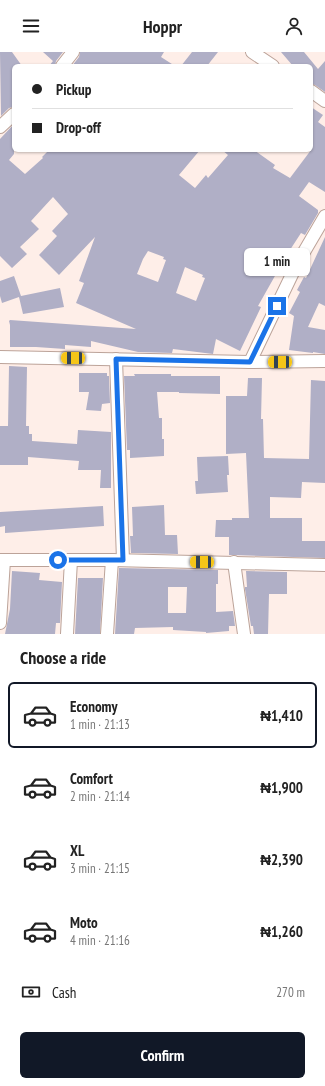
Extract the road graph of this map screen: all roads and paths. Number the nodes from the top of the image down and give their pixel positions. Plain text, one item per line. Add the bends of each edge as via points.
1 (73, 52) edge
2 (252, 52) edge
3 (64, 64) edge
4 (270, 64) edge
5 (313, 92) edge
6 (325, 100) edge
7 (12, 116) edge
8 (0, 127) edge
9 (325, 216) edge
10 (0, 357) edge
11 (116, 359) junction
12 (250, 362) junction
13 (325, 362) edge
14 (2, 560) edge
15 (71, 560) junction
16 (118, 560) junction
17 (234, 562) junction
18 (325, 564) edge
19 (0, 623) edge
20 (67, 634) edge
21 (107, 634) edge
22 (244, 634) edge

1 - 3 street
2 - 4 street
5 - 6 street
7 - 8 street
9 - 12 street via 297,264
10 - 11 street
11 - 12 street
11 - 16 street
12 - 13 street
14 - 15 street
14 - 19 street
15 - 16 street
15 - 20 street
16 - 17 street
16 - 21 street
17 - 18 street
17 - 22 street

